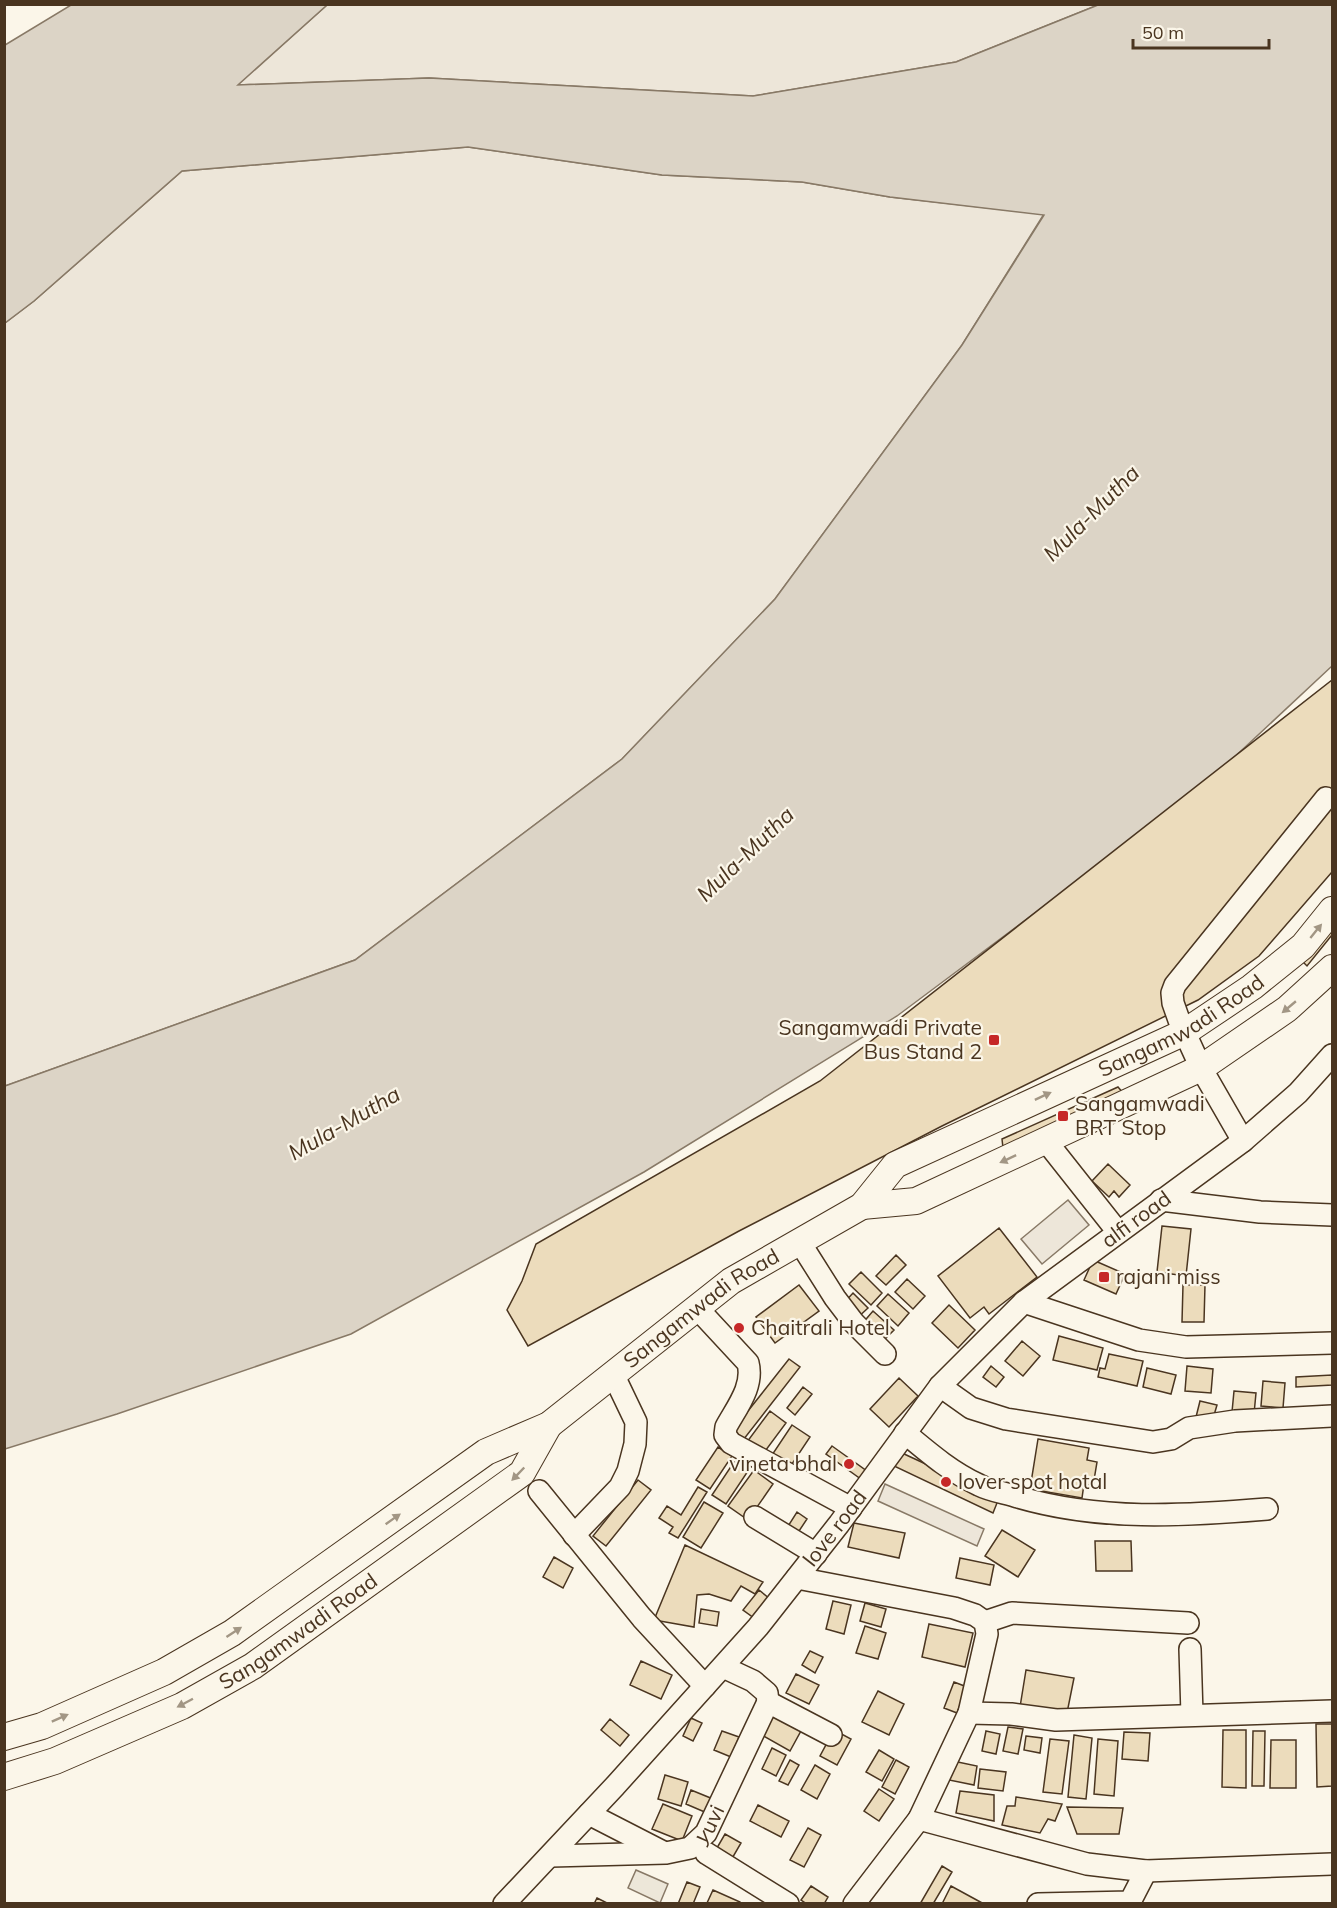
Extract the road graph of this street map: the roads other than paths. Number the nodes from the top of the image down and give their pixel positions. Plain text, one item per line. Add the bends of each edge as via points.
1 (1326, 798) dead end
2 (1332, 910) edge
3 (1332, 968) edge
4 (1185, 1032) junction
5 (1332, 1055) edge
6 (1201, 1068) junction
7 (1046, 1141) junction
8 (1243, 1141) junction
9 (1161, 1200) junction
10 (862, 1206) junction
11 (1332, 1215) edge
12 (1118, 1232) junction
13 (799, 1241) junction
14 (1024, 1302) junction
15 (697, 1308) junction
16 (1332, 1343) edge
17 (885, 1354) dead end
18 (613, 1374) junction
19 (940, 1386) junction
20 (1332, 1416) edge
21 (549, 1425) junction
22 (905, 1433) junction
23 (539, 1491) dead end
24 (851, 1508) junction
25 (1267, 1509) dead end
26 (755, 1517) dead end
27 (574, 1535) junction
28 (816, 1554) junction
29 (797, 1578) junction
30 (985, 1622) junction
31 (1188, 1623) dead end
32 (1190, 1649) dead end
33 (723, 1667) junction
34 (705, 1686) junction
35 (768, 1702) junction
36 (1332, 1711) edge
37 (969, 1713) junction
38 (1192, 1715) junction
39 (831, 1735) dead end
40 (4, 1737) edge
41 (4, 1777) edge
42 (589, 1814) junction
43 (919, 1819) junction
44 (666, 1853) junction
45 (706, 1853) dead end
46 (551, 1856) junction
47 (1332, 1864) edge
48 (1146, 1871) junction
49 (507, 1902) edge
50 (1079, 1903) edge
51 (1130, 1903) edge
52 (789, 1904) edge
53 (854, 1904) edge
54 (1038, 1904) edge

1 - 4 street via 1175,985 1173,1003
4 -> 2 main road, Sangamwadi Road via 1252,987 1303,946
3 -> 6 main road, Sangamwadi Road via 1287,1009
4 - 6 street
10 -> 4 main road, Sangamwadi Road via 895,1165
5 - 8 street, alfi road via 1298,1093
6 - 7 main road, Sangamwadi Road
6 - 8 street
7 -> 10 main road, Sangamwadi Road via 916,1201
7 - 12 street
8 - 9 street, alfi road
9 - 11 street via 1260,1212
9 - 12 street, alfi road
10 - 13 main road, Sangamwadi Road
12 - 14 street, alfi road
13 - 15 main road, Sangamwadi Road via 731,1281
13 - 17 street via 854,1323
14 - 16 street via 1139,1340 1186,1347
14 - 19 street, alfi road
15 - 18 main road, Sangamwadi Road
15 - 24 street via 748,1363 748,1387 726,1427 725,1435 731,1443
18 - 21 main road, Sangamwadi Road
18 - 27 street via 636,1422 635,1444 620,1487
19 - 20 street via 971,1408 1006,1419 1153,1442 1171,1439 1189,1428 1235,1421
19 - 22 street, love road
40 -> 21 main road, Sangamwadi Road via 42,1726 164,1672 232,1633 486,1452
21 -> 41 main road, Sangamwadi Road via 522,1473 252,1665 182,1706 55,1761
22 - 24 street, love road
22 - 25 street via 943,1464 981,1486 1044,1505 1123,1515 1198,1515
23 - 27 street
24 - 28 street, love road
26 - 28 street
27 - 34 street via 642,1618
28 - 29 street, love road
29 - 30 street via 954,1608
29 - 33 street, love road
30 - 31 street via 1012,1613
30 - 37 street via 987,1634
32 - 38 street
33 - 34 street, love road
33 - 35 street via 753,1681 767,1693
34 - 42 street, love road
35 - 39 street
35 - 44 street, yuvi via 706,1833 690,1848
36 - 38 street
37 - 38 street via 1056,1720
37 - 43 street
42 - 44 street
42 - 46 street, love road
43 - 48 street via 1087,1864
43 - 53 street
44 - 46 street, yuvi
45 - 52 street
46 - 49 street, love road
47 - 48 street
48 - 51 street
50 - 51 street
50 - 54 street

